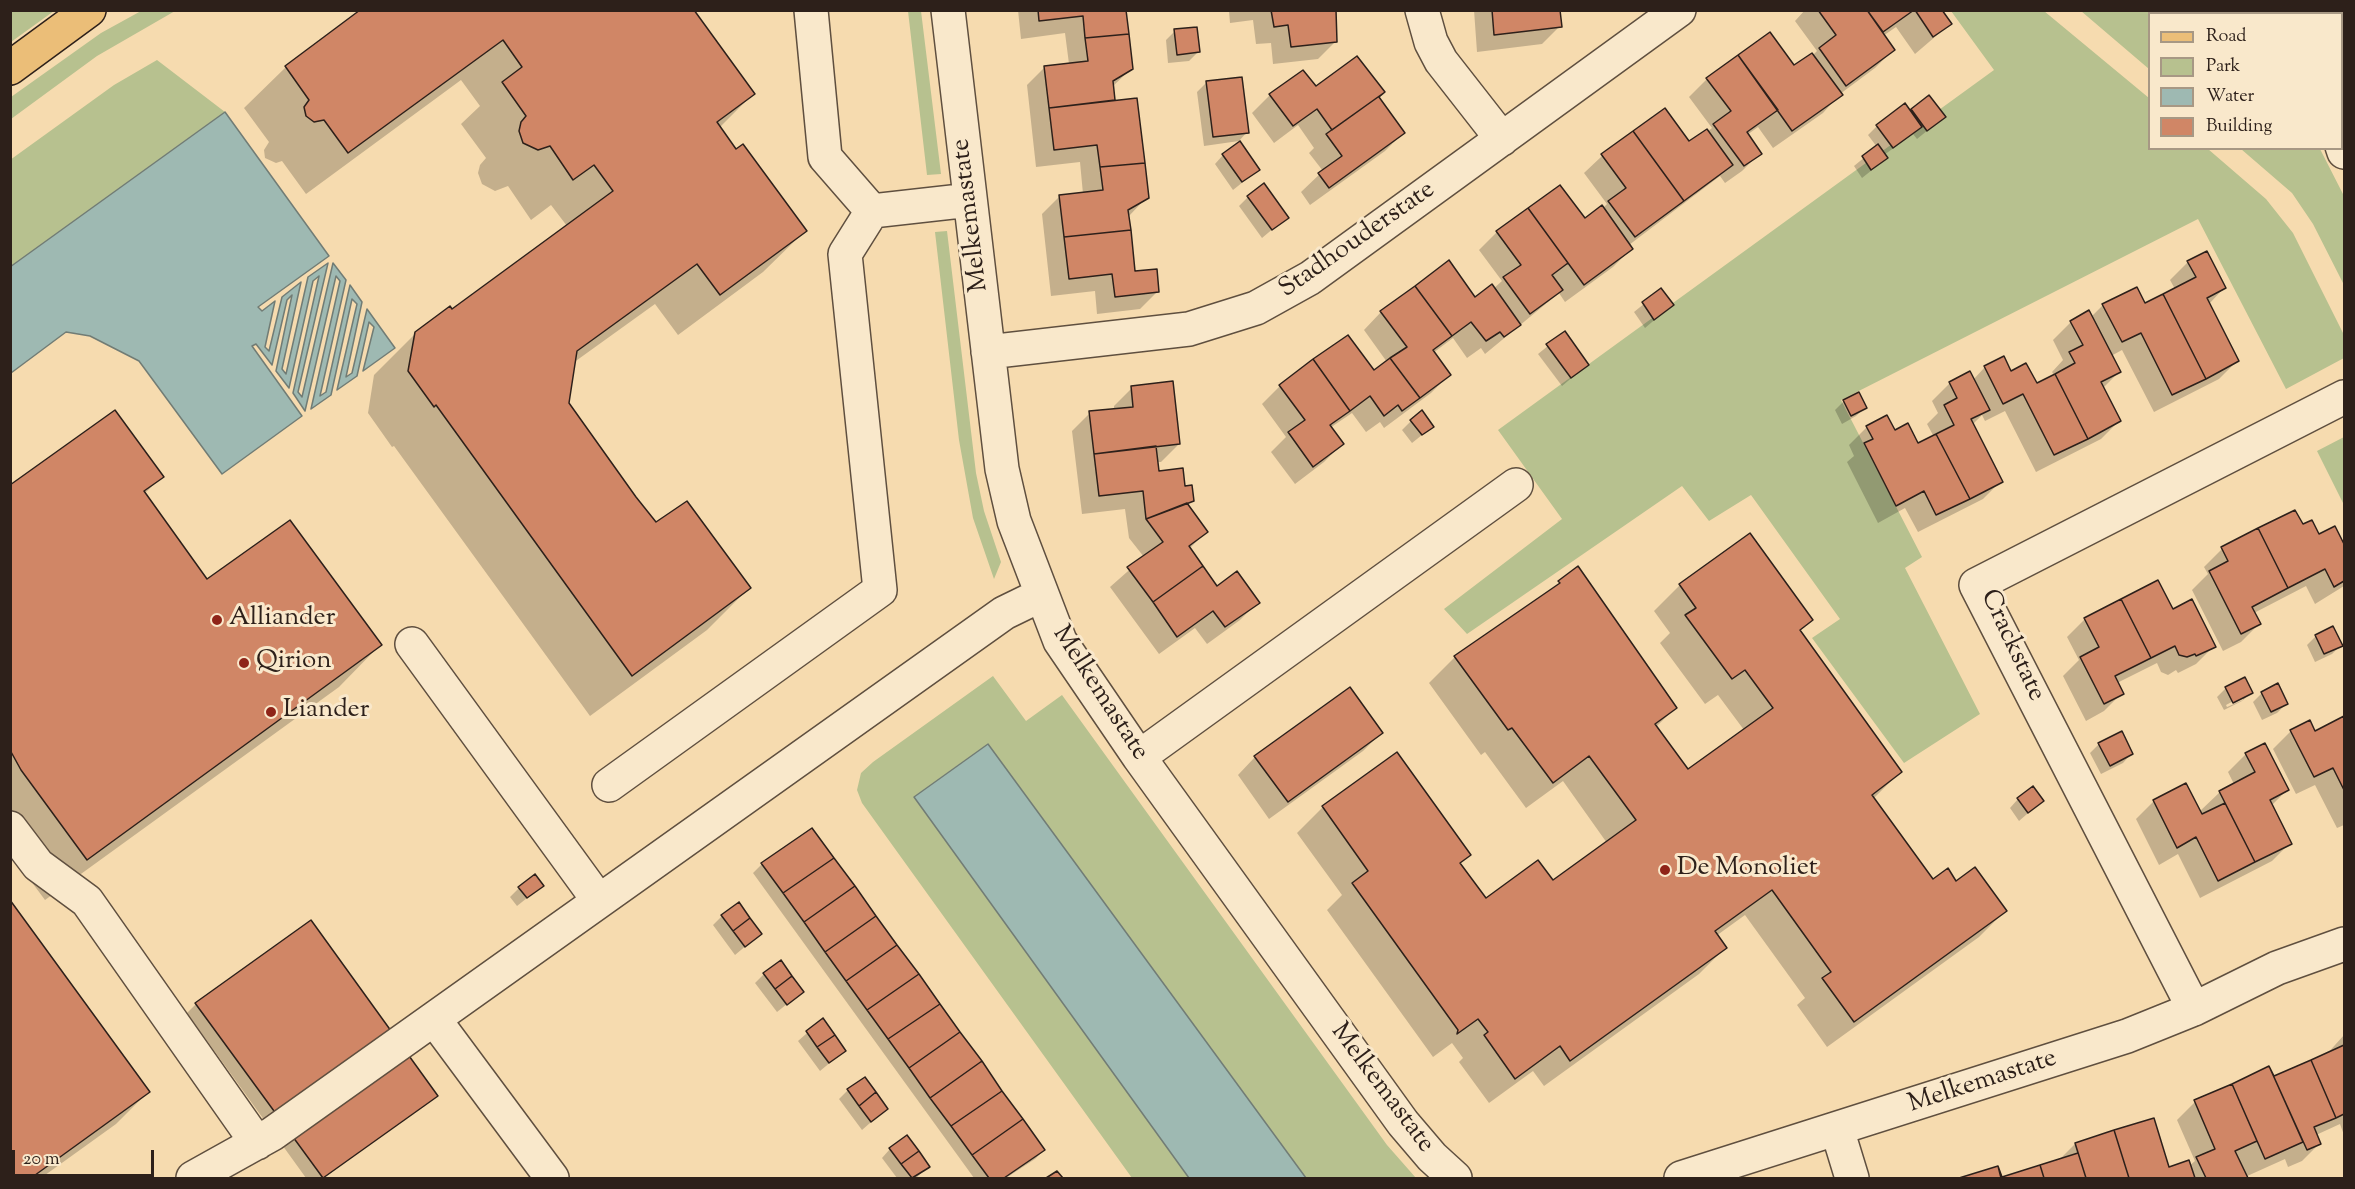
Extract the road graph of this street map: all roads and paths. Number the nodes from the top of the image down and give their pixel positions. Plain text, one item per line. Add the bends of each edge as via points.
1 (89, 10) edge
2 (811, 10) edge
3 (948, 10) edge
4 (1422, 10) edge
5 (1679, 10) edge
6 (10, 68) edge
7 (1502, 139) junction
8 (970, 200) junction
9 (872, 212) junction
10 (988, 352) junction
11 (2344, 397) edge
12 (1516, 485) dead end
13 (1041, 595) junction
14 (412, 644) dead end
15 (1139, 757) junction
16 (609, 785) dead end
17 (10, 828) edge
18 (599, 901) junction
19 (2344, 922) edge
20 (2344, 944) edge
21 (2277, 968) junction
22 (2194, 1009) junction
23 (434, 1019) junction
24 (1837, 1130) junction
25 (257, 1143) junction
26 (193, 1179) edge
27 (552, 1179) edge
28 (1455, 1179) edge
29 (1682, 1179) edge
30 (1852, 1179) edge

1 - 6 main road
2 - 9 street via 825,157
3 - 8 street, Melkemastate
4 - 7 street via 1441,60
5 - 7 street, Stadhouderstate
7 - 10 street, Stadhouderstate via 1310,278 1256,308 1189,329
8 - 9 street
8 - 10 street, Melkemastate
9 - 16 street via 845,254 880,590
10 - 13 street, Melkemastate via 1002,469 1014,521
11 - 22 street, Crackstate via 1976,585
12 - 15 street
13 - 15 street, Melkemastate via 1060,641
13 - 18 street via 1004,612
14 - 18 street
15 - 28 street, Melkemastate via 1403,1123
17 - 25 street via 38,865 87,901
18 - 23 street
19 - 21 street, Melkemastate
20 - 21 street, Melkemastate
21 - 22 street, Melkemastate
22 - 24 street, Melkemastate via 2127,1036
23 - 25 street
23 - 27 street
24 - 29 street, Melkemastate
24 - 30 street
25 - 26 street

